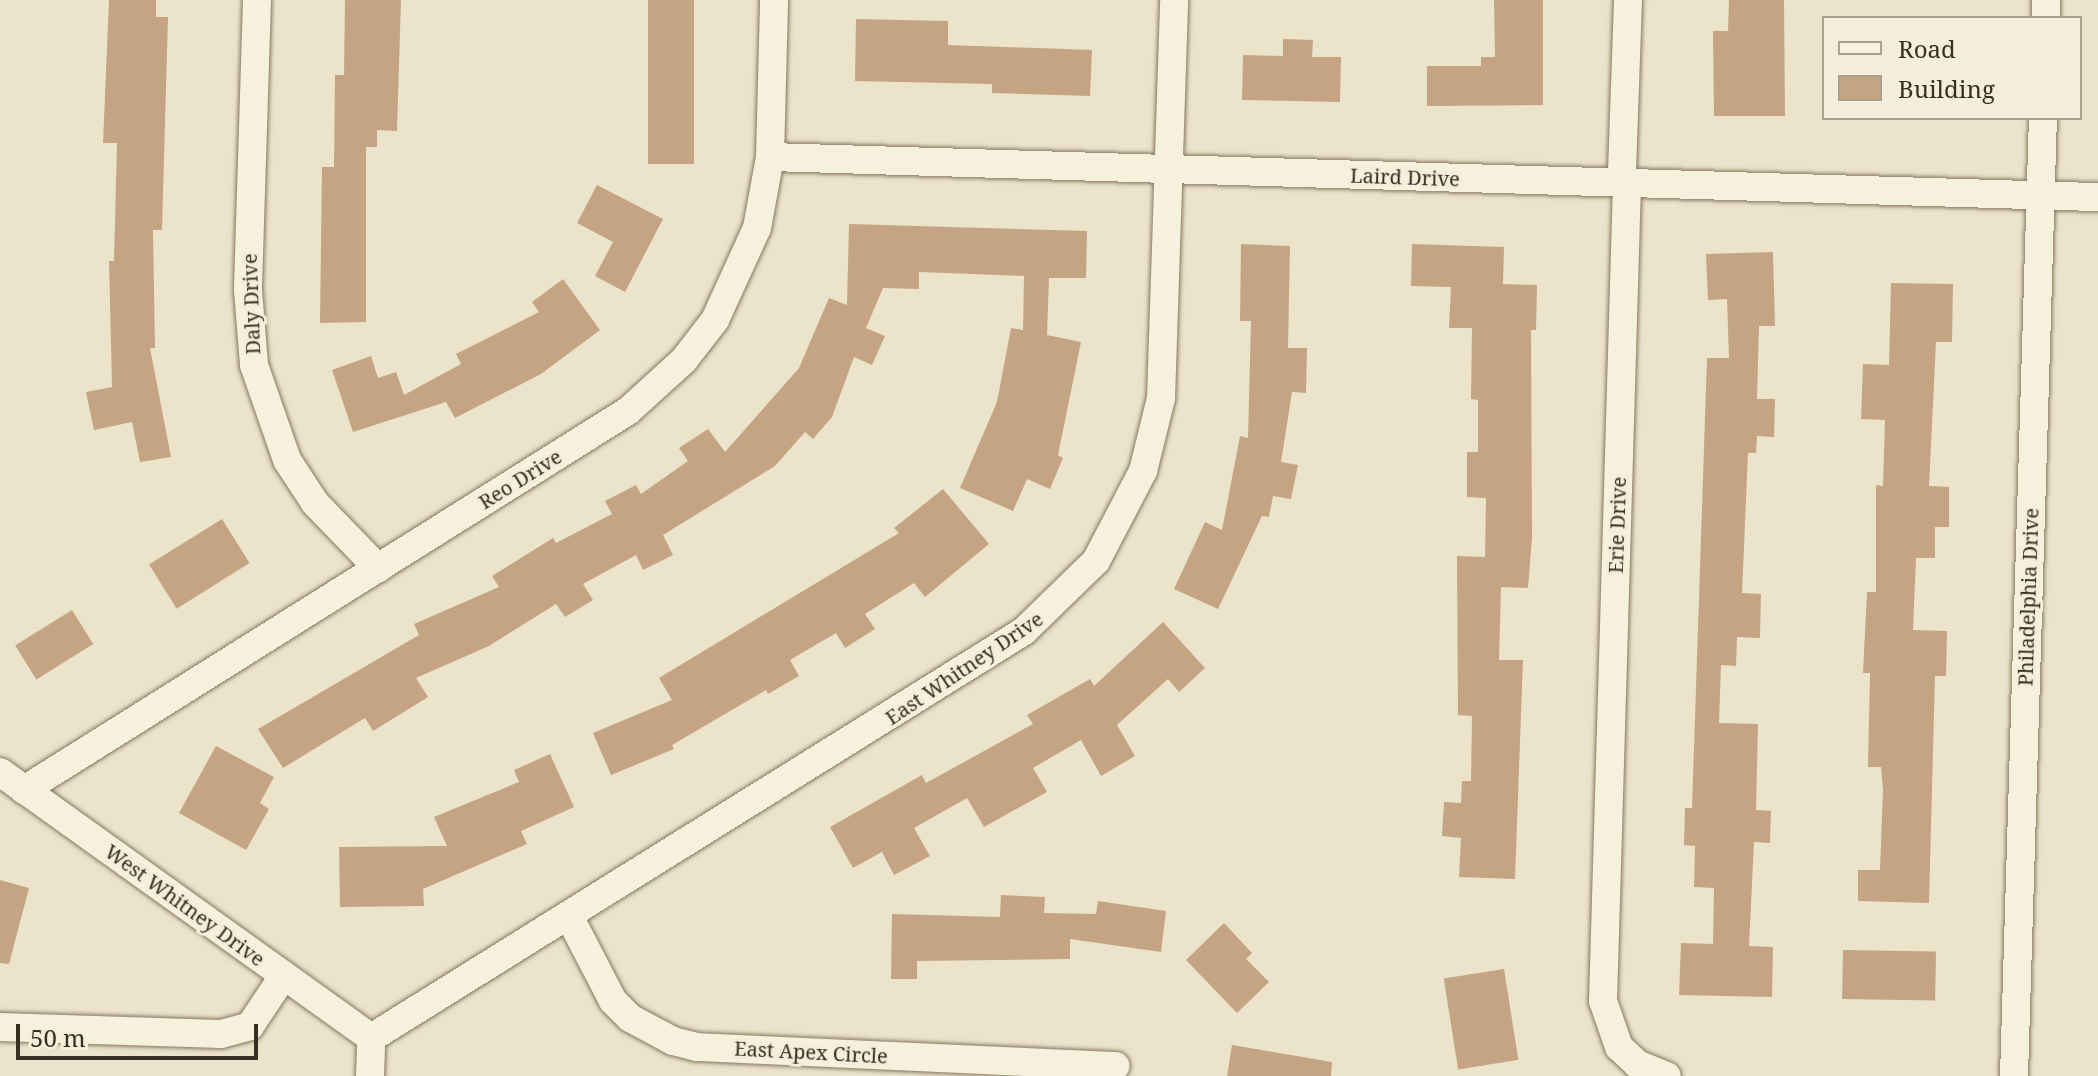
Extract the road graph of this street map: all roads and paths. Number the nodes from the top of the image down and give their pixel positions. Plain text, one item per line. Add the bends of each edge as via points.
1 (257, 0) edge
2 (774, 0) edge
3 (1174, 0) edge
4 (1628, 0) edge
5 (2043, 120) edge
6 (770, 157) junction
7 (1169, 169) junction
8 (1627, 183) junction
9 (2040, 196) junction
10 (2098, 197) edge
11 (378, 568) junction
12 (0, 772) edge
13 (24, 790) junction
14 (570, 918) junction
15 (284, 975) junction
16 (0, 1027) edge
17 (371, 1038) junction
18 (1116, 1066) dead end
19 (370, 1076) edge
20 (1667, 1076) edge
21 (2014, 1076) edge

1 - 11 street, Daly Drive via 248,290 254,365 287,460 315,503
2 - 6 street, Reo Drive
3 - 7 street, East Whitney Drive
4 - 8 street, Erie Drive via 1622,172
5 - 9 street, Philadelphia Drive
6 - 7 street, Laird Drive
6 - 11 street, Reo Drive via 757,228 740,276 684,360 628,411
7 - 8 street, Laird Drive
7 - 14 street, East Whitney Drive via 1157,423 1123,518 1088,571 1024,631
8 - 9 street, Laird Drive
8 - 20 street, Erie Drive via 1603,1001 1619,1047 1637,1064
9 - 10 street, Laird Drive
9 - 21 street, Philadelphia Drive
11 - 13 street, Reo Drive
12 - 13 street, West Whitney Drive
13 - 15 street, West Whitney Drive
14 - 17 street, East Whitney Drive
14 - 18 street, East Apex Circle via 613,1001 630,1018 673,1041 697,1047
15 - 16 street via 250,1026 221,1034
15 - 17 street, West Whitney Drive
17 - 19 street

